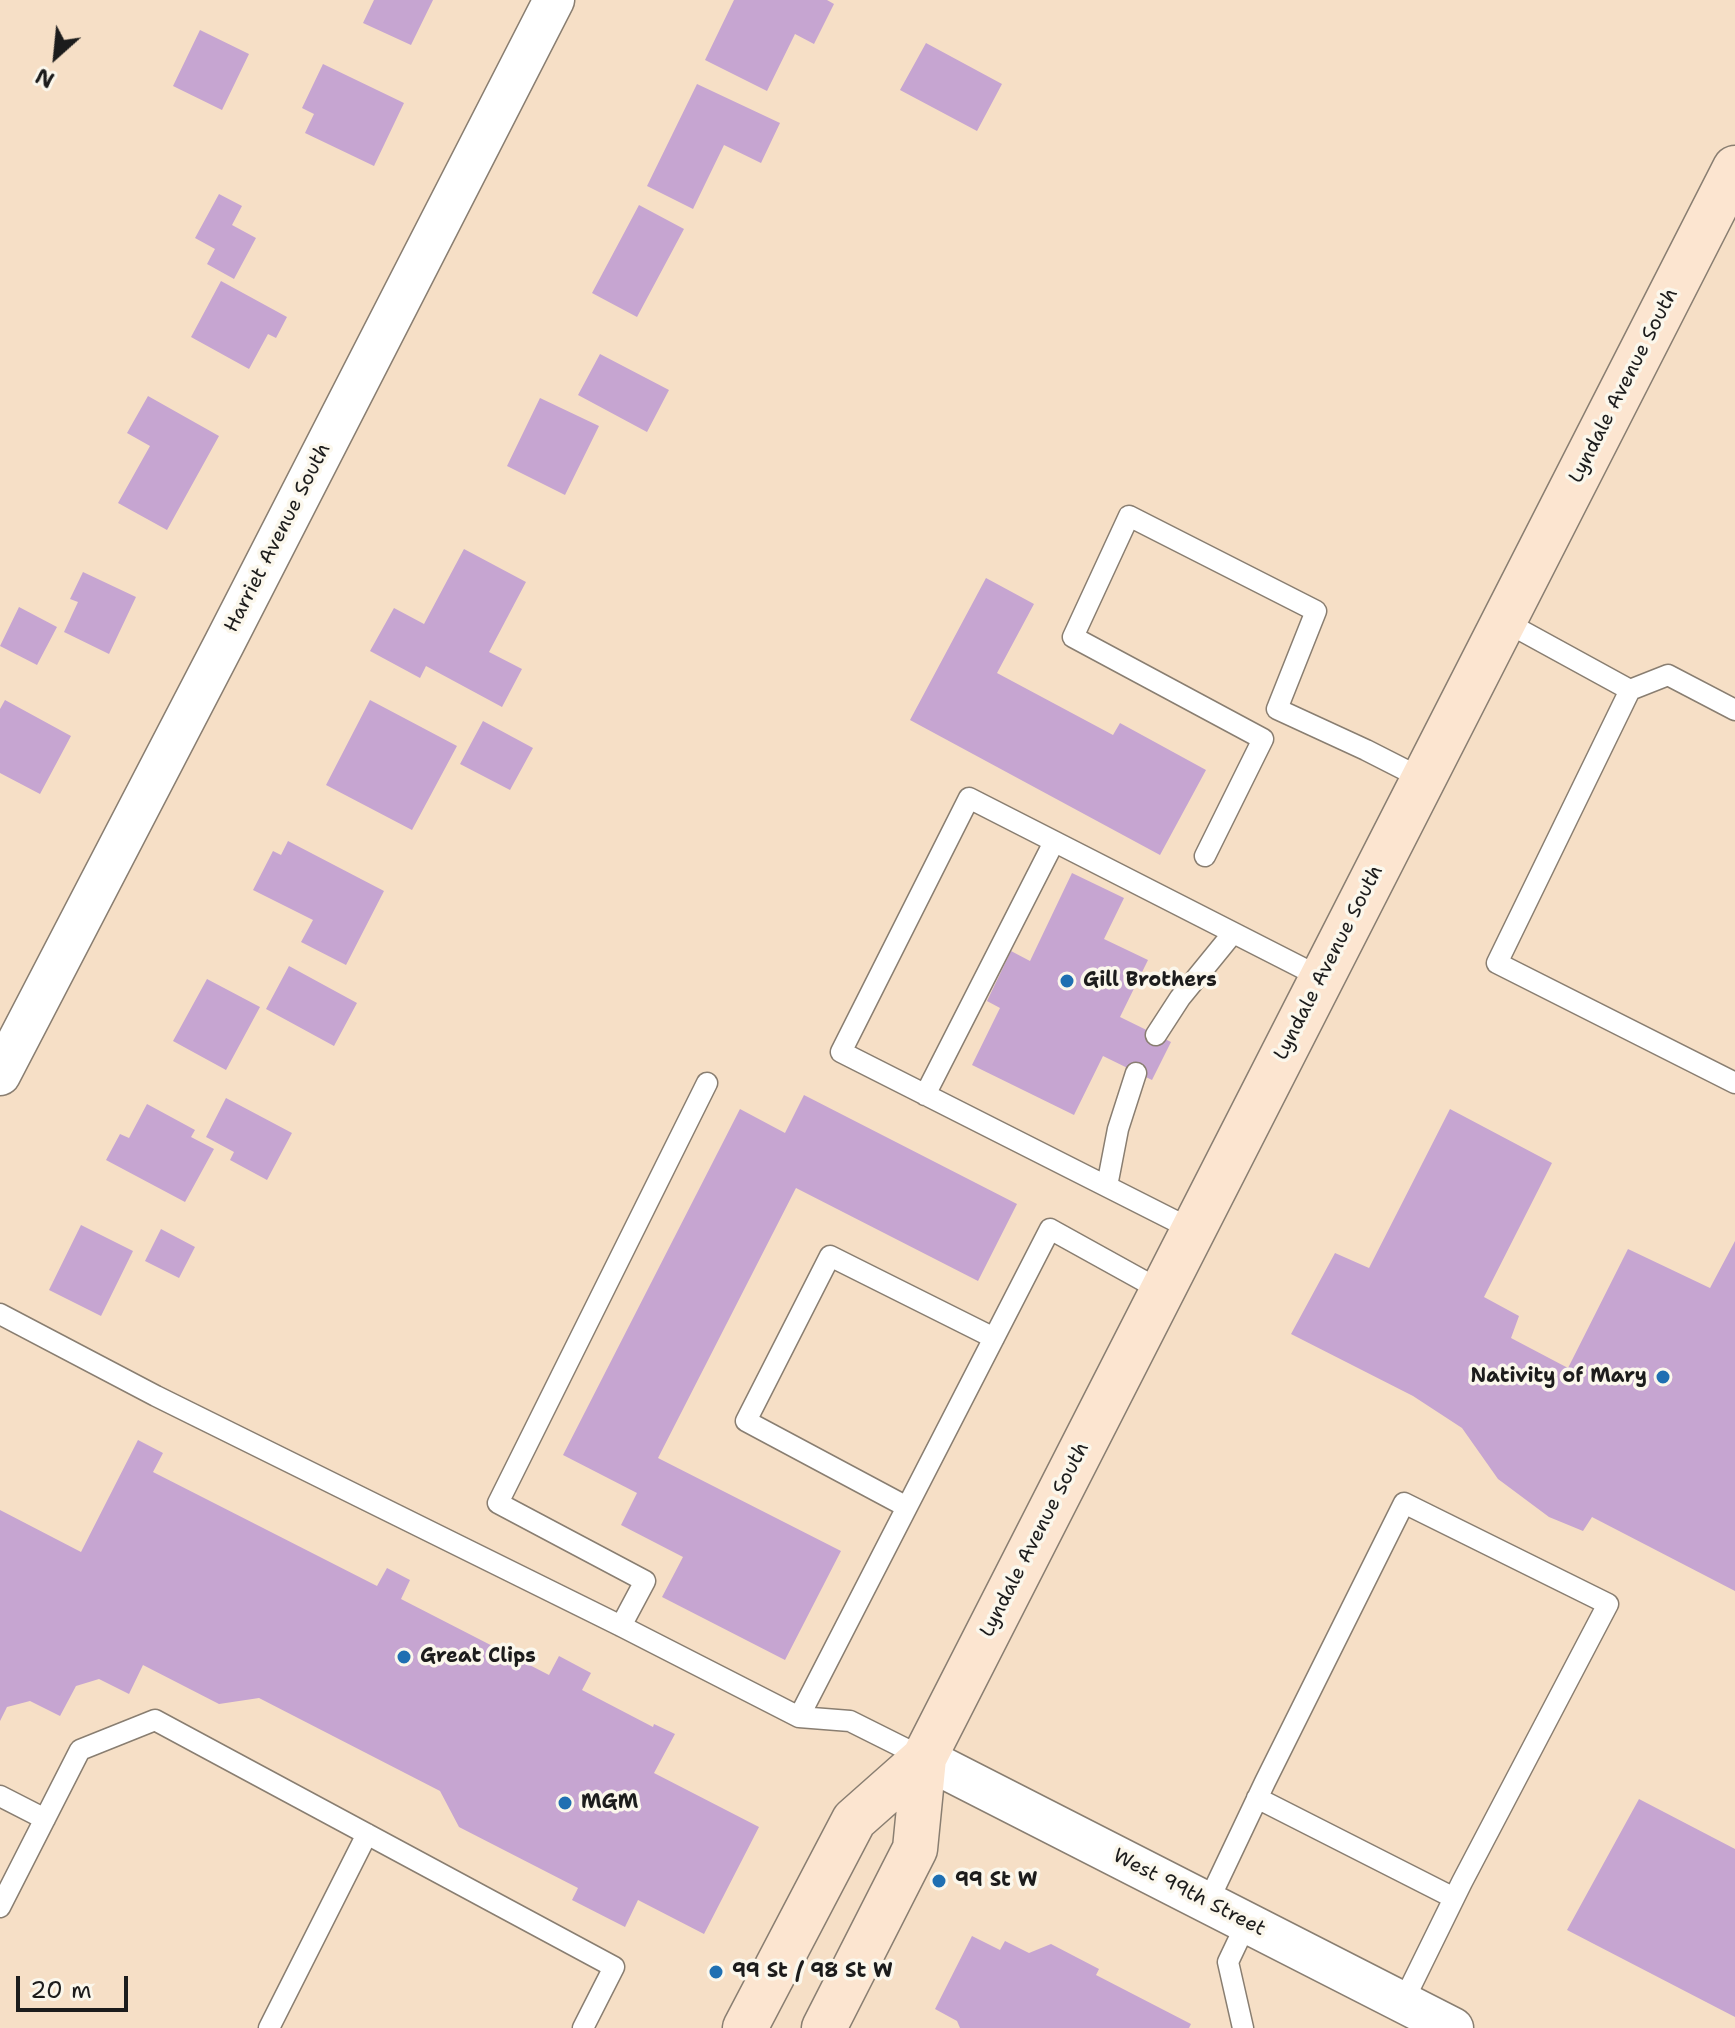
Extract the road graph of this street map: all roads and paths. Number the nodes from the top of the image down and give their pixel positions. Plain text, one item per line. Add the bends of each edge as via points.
1 (554, 0) edge
2 (1735, 168) edge
3 (1504, 621) junction
4 (1630, 690) junction
5 (1277, 709) junction
6 (1735, 710) edge
7 (1263, 739) junction
8 (1423, 779) junction
9 (1054, 842) junction
10 (1205, 856) dead end
11 (1233, 933) junction
12 (1322, 978) junction
13 (1156, 1035) dead end
14 (1136, 1073) dead end
15 (0, 1075) edge
16 (707, 1083) dead end
17 (1735, 1083) edge
18 (925, 1095) junction
19 (1107, 1186) junction
20 (1193, 1230) junction
21 (1162, 1291) junction
22 (0, 1314) edge
23 (994, 1338) junction
24 (907, 1507) junction
25 (621, 1626) junction
26 (799, 1717) junction
27 (924, 1758) junction
28 (0, 1796) edge
29 (1257, 1798) junction
30 (45, 1819) junction
31 (367, 1834) junction
32 (1454, 1898) junction
33 (1208, 1902) junction
34 (0, 1907) edge
35 (1247, 1922) junction
36 (1424, 2018) edge
37 (269, 2028) edge
38 (583, 2028) edge
39 (745, 2028) edge
40 (824, 2028) edge
41 (1243, 2028) edge

1 - 15 street, Harriet Avenue South
2 - 3 street, Lyndale Avenue South
3 - 4 lane
3 - 8 street, Lyndale Avenue South
4 - 6 lane via 1668,675
4 - 17 lane via 1497,963
5 - 7 lane
5 - 7 lane via 1316,611 1129,516 1073,637
5 - 8 lane
7 - 10 lane
8 - 12 street, Lyndale Avenue South
9 - 11 lane
9 - 18 lane
9 - 18 lane via 969,798 841,1052
11 - 12 lane
11 - 13 lane
12 - 20 street, Lyndale Avenue South
14 - 19 lane
16 - 25 lane via 498,1503 645,1581
18 - 19 lane
19 - 20 lane
20 - 21 street, Lyndale Avenue South
21 - 23 lane via 1050,1229
21 - 27 street, Lyndale Avenue South
22 - 25 lane
23 - 24 lane
23 - 24 lane via 830,1256 746,1421
24 - 26 lane
25 - 26 lane
26 - 27 lane via 850,1721
27 - 33 street, West 99th Street
27 - 39 street, Lyndale Avenue South via 854,1820
27 - 40 street, Lyndale Avenue South via 915,1849
28 - 30 lane
29 - 32 lane
29 - 32 lane via 1404,1503 1608,1604
29 - 33 lane
30 - 31 lane via 80,1750 155,1720
30 - 34 lane
31 - 37 lane
31 - 38 lane via 614,1967
32 - 36 lane
33 - 35 street, West 99th Street
35 - 36 street, West 99th Street
35 - 41 lane via 1228,1962

